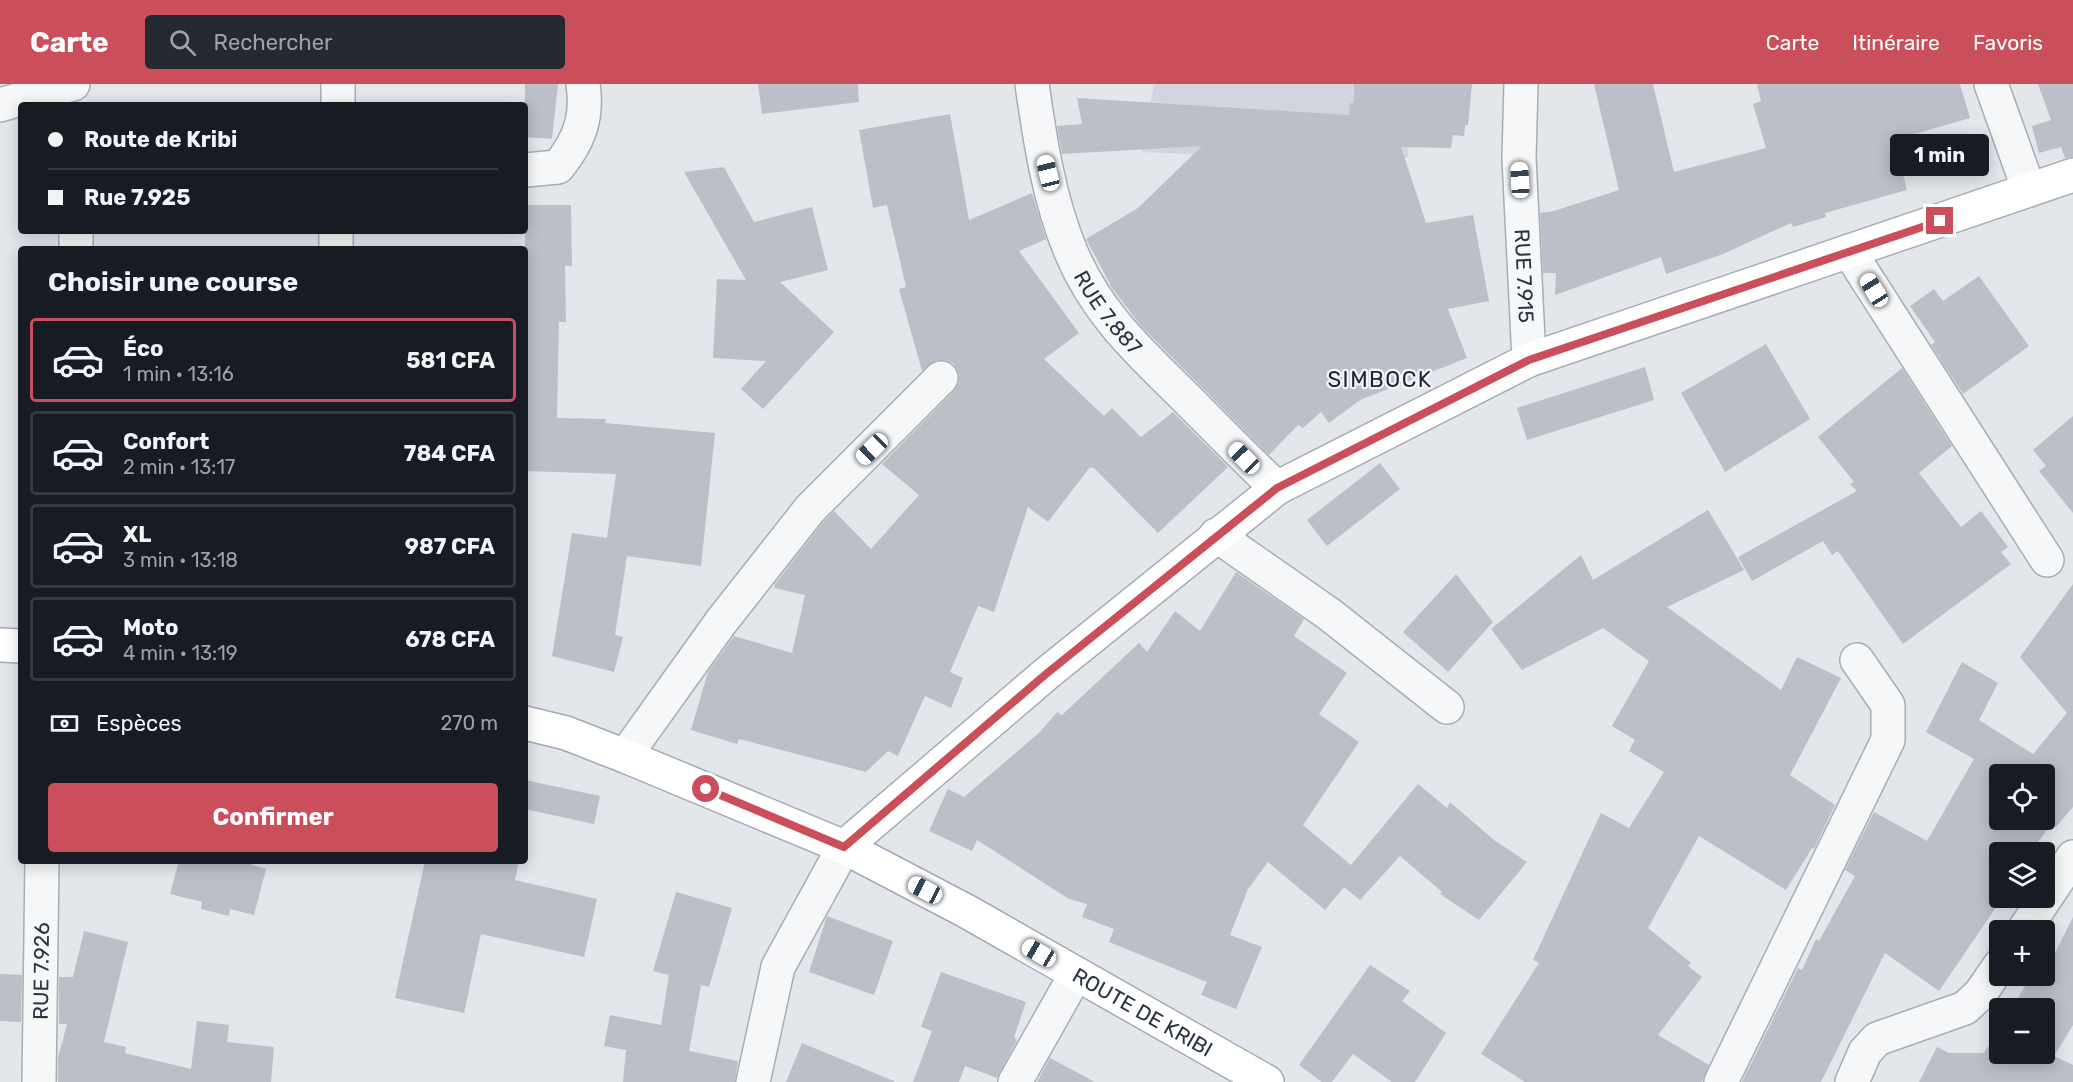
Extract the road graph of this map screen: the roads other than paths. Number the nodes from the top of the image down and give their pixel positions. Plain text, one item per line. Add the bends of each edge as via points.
1 (72, 84) edge
2 (338, 84) edge
3 (583, 84) edge
4 (1032, 84) edge
5 (1521, 84) edge
6 (1991, 84) edge
7 (72, 102) edge
8 (338, 102) edge
9 (0, 105) edge
10 (528, 170) edge
11 (2073, 175) edge
12 (2030, 190) junction
13 (1850, 251) junction
14 (1529, 360) junction
15 (941, 378) dead end
16 (1277, 488) junction
17 (1216, 535) junction
18 (2047, 560) dead end
19 (0, 645) edge
20 (18, 646) edge
21 (1857, 660) dead end
22 (1447, 707) dead end
23 (528, 724) edge
24 (625, 756) junction
25 (844, 847) junction
26 (2073, 857) edge
27 (42, 864) edge
28 (2031, 920) edge
29 (1076, 974) junction
30 (1989, 981) edge
31 (39, 1082) edge
32 (753, 1082) edge
33 (1015, 1082) edge
34 (1267, 1082) edge
35 (1721, 1082) edge
36 (1852, 1082) edge

1 - 7 street
1 - 9 street
2 - 8 street
3 - 10 street via 584,124 573,149 558,167
4 - 16 street, RUE 7.887 via 1039,135 1061,223 1089,285 1112,322 1137,351
5 - 14 street, RUE 7.915 via 1519,158
6 - 12 street
11 - 12 street
12 - 13 street
13 - 14 street
13 - 18 street
14 - 16 street
15 - 24 street via 810,509 721,622
16 - 17 street
17 - 22 street via 1329,614
17 - 25 street
19 - 20 street
21 - 35 street via 1888,705 1888,740
23 - 24 street, ROUTE DE KRIBI via 566,733
24 - 25 street, ROUTE DE KRIBI
25 - 29 street, ROUTE DE KRIBI
25 - 32 street via 777,967
26 - 28 street
27 - 31 street, RUE 7.926
29 - 33 street
29 - 34 street, ROUTE DE KRIBI
30 - 36 street via 1965,1008 1877,1039 1865,1052

